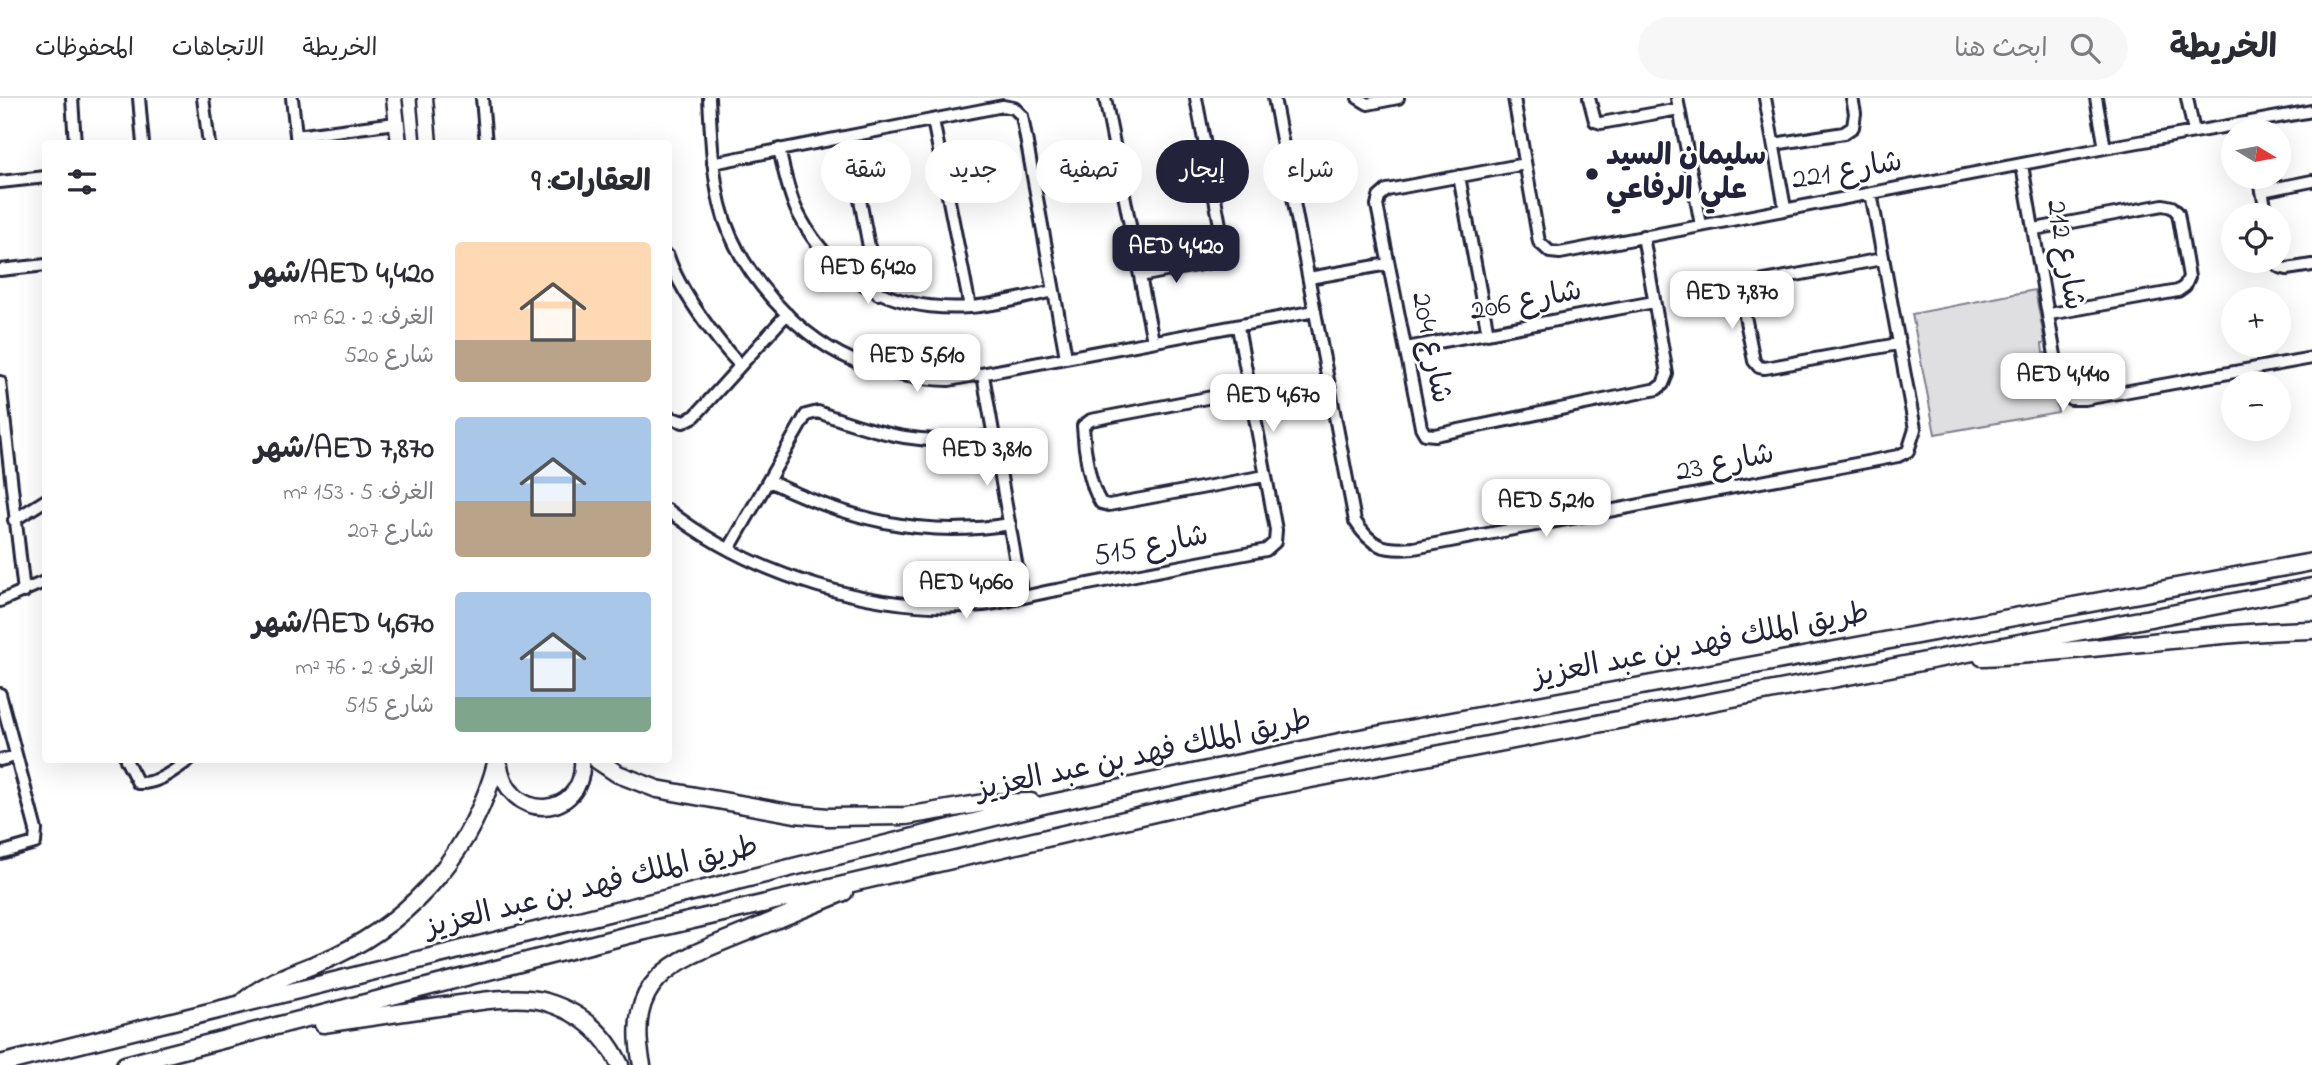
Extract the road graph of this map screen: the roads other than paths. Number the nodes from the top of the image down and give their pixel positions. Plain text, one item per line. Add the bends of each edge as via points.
1 (72, 98) edge
2 (139, 98) edge
3 (203, 98) edge
4 (292, 98) edge
5 (394, 98) edge
6 (425, 98) edge
7 (482, 98) edge
8 (709, 98) edge
9 (1105, 98) edge
10 (1196, 98) edge
11 (1274, 98) edge
12 (1358, 98) edge
13 (1398, 98) edge
14 (1514, 98) edge
15 (1589, 98) edge
16 (1765, 98) edge
17 (1852, 98) edge
18 (2096, 98) edge
19 (2187, 98) edge
20 (1678, 104) edge
21 (2312, 111) edge
22 (2279, 119) edge
23 (933, 120) junction
24 (396, 123) junction
25 (2221, 129) edge
26 (2193, 132) junction
27 (848, 137) junction
28 (75, 140) edge
29 (143, 140) edge
30 (208, 140) edge
31 (296, 140) edge
32 (398, 140) edge
33 (429, 140) edge
34 (486, 140) edge
35 (1774, 144) junction
36 (2105, 148) junction
37 (779, 149) junction
38 (713, 163) junction
39 (1525, 163) junction
40 (2022, 165) junction
41 (1459, 176) junction
42 (42, 177) edge
43 (2312, 181) edge
44 (0, 182) edge
45 (2262, 191) joint
46 (1871, 193) junction
47 (2264, 203) edge
48 (1785, 208) junction
49 (1701, 225) junction
50 (2035, 229) junction
51 (1643, 236) junction
52 (1882, 259) junction
53 (672, 264) edge
54 (1388, 264) junction
55 (42, 265) edge
56 (2312, 265) edge
57 (2291, 268) edge
58 (0, 270) edge
59 (1140, 276) junction
60 (1309, 278) junction
61 (1054, 291) junction
62 (878, 294) junction
63 (1654, 302) junction
64 (971, 307) junction
65 (1315, 311) junction
66 (787, 314) junction
67 (2050, 314) junction
68 (1238, 327) junction
69 (1488, 334) junction
70 (1153, 341) junction
71 (1898, 344) junction
72 (1406, 348) junction
73 (1066, 357) junction
74 (2312, 358) edge
75 (740, 365) junction
76 (984, 375) junction
77 (0, 382) edge
78 (1249, 390) junction
79 (672, 418) edge
80 (993, 435) junction
81 (4, 457) edge
82 (1265, 476) junction
83 (769, 481) junction
84 (42, 502) edge
85 (672, 513) edge
86 (14, 520) junction
87 (1010, 524) junction
88 (729, 549) junction
89 (2312, 554) edge
90 (2312, 562) edge
91 (2266, 569) junction
92 (42, 582) edge
93 (2312, 587) edge
94 (24, 592) junction
95 (1022, 596) junction
96 (0, 601) edge
97 (2312, 630) edge
98 (1935, 659) junction
99 (0, 694) edge
100 (16, 756) junction
101 (0, 760) edge
102 (128, 763) edge
103 (185, 763) edge
104 (497, 763) edge
105 (499, 763) edge
106 (582, 763) edge
107 (602, 763) edge
108 (1047, 804) junction
109 (0, 853) edge
110 (895, 872) junction
111 (239, 1005) junction
112 (245, 1035) junction
113 (0, 1064) edge
114 (125, 1065) edge
115 (620, 1065) edge
116 (642, 1065) edge

1 - 28 street
2 - 29 street
3 - 30 street
4 - 31 street
5 - 24 main road
6 - 33 main road
7 - 34 street
8 - 38 street
9 - 59 street
10 - 59 street via 1223,252 1217,261
11 - 60 street, شارع 23
12 - 13 street via 1368,104
14 - 39 street, شارع 221
15 - 20 street via 1595,121 1601,123
16 - 35 street
17 - 35 street via 1853,127 1844,133
18 - 36 street
19 - 26 street
20 - 49 street
21 - 22 street, شارع 221
23 - 27 street
23 - 61 street via 1003,106 1022,116
23 - 64 street
24 - 31 street
24 - 32 main road
25 - 26 street, شارع 221
26 - 36 street, شارع 221
27 - 37 street
27 - 62 street
35 - 48 street
36 - 40 street, شارع 221
37 - 38 street
37 - 62 street via 786,181 811,235 850,276
38 - 66 street via 733,242 755,279
39 - 41 street, شارع 204
39 - 51 street, شارع 221 via 1539,242 1550,252
40 - 46 street, شارع 221
40 - 50 street, شارع 212
41 - 54 street, شارع 204 via 1387,190 1379,197
41 - 69 street
42 - 44 street
43 - 45 street
45 - 47 street
46 - 48 street, شارع 221
46 - 52 street, شارع 23
48 - 49 street, شارع 221
49 - 51 street, شارع 221
50 - 67 street, شارع 212
50 - 67 street via 2163,205 2178,213 2189,276 2185,286
51 - 63 street, شارع 204
52 - 71 street, شارع 23
52 - 71 street via 1748,284 1741,296 1759,367
53 - 75 street
54 - 60 street
54 - 72 street, شارع 204
55 - 58 street
56 - 57 street
59 - 70 street
60 - 65 street, شارع 23
61 - 64 street
61 - 73 street
62 - 64 street via 939,307
63 - 69 street, شارع 206
63 - 72 street, شارع 204 via 1667,374 1657,389 1435,435 1425,434 1421,427
65 - 68 street
65 - 71 street, شارع 23 via 1355,521 1367,540 1389,549 1414,548 1898,456 1908,451 1915,429
66 - 75 street
66 - 76 street via 828,346 863,364 922,379
67 - 74 street, شارع 212 via 2061,390 2071,399
68 - 70 street
68 - 78 street, شارع 515
69 - 72 street, شارع 206
70 - 73 street
73 - 76 street
75 - 79 street via 695,416 683,422
76 - 80 street
77 - 81 street
78 - 82 street, شارع 515
78 - 82 street via 1091,420 1083,426 1084,438 1095,494 1109,505
80 - 83 street via 965,442 902,438 811,412
80 - 87 street
81 - 86 street
82 - 95 street, شارع 515 via 1276,530 1275,542 1266,550
83 - 87 street via 811,502 857,517 953,529
83 - 88 street
84 - 86 street
85 - 88 street, شارع 515
86 - 94 street
87 - 95 street
88 - 95 street, شارع 515 via 807,581 875,600 985,605
89 - 91 highway
90 - 91 highway, طريق الملك فهد بن عبد العزيز
91 - 108 highway, طريق الملك فهد بن عبد العزيز via 1345,741
92 - 94 street
93 - 98 highway, طريق الملك فهد بن عبد العزيز
94 - 96 street
97 - 98 highway via 2040,655
98 - 110 highway, طريق الملك فهد بن عبد العزيز via 1258,789
99 - 100 street
100 - 101 street
100 - 109 street via 36,830 35,843
102 - 103 street via 138,783 147,783
104 - 111 highway via 460,847 418,899 365,940 273,981
105 - 106 main road via 512,793 528,805 542,807 562,802 572,793
107 - 108 highway via 657,789 803,815 887,817 1000,801
108 - 111 highway, طريق الملك فهد بن عبد العزيز
110 - 112 highway, طريق الملك فهد بن عبد العزيز via 628,935
110 - 116 highway via 671,966 643,1003 639,1031
111 - 113 highway, طريق الملك فهد بن عبد العزيز
112 - 114 highway, طريق الملك فهد بن عبد العزيز
112 - 115 highway via 532,999 584,1019 599,1031

